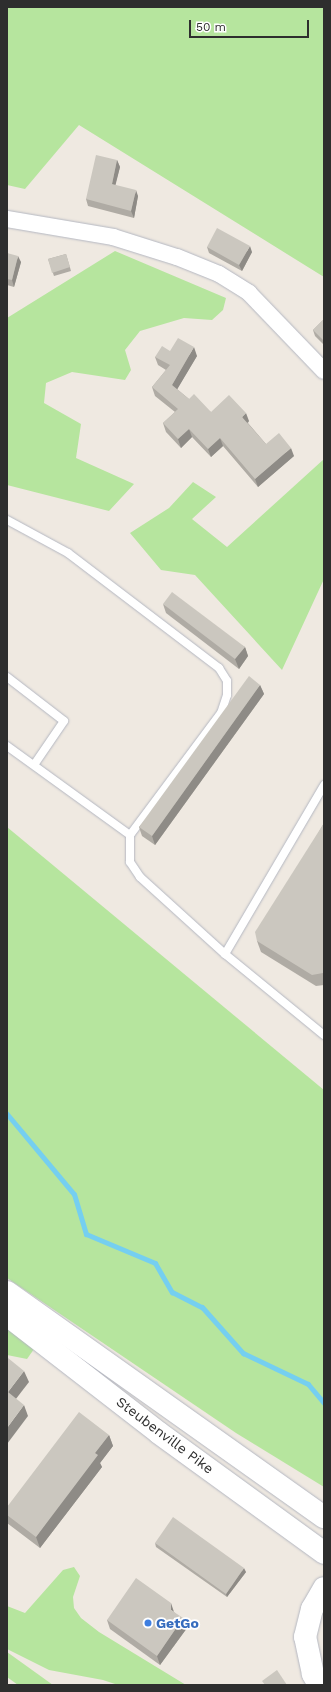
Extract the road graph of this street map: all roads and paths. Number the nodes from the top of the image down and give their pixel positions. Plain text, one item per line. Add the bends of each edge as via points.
1 (7, 218) edge
2 (324, 372) edge
3 (7, 520) edge
4 (7, 677) edge
5 (7, 746) edge
6 (34, 765) junction
7 (324, 785) edge
8 (130, 835) junction
9 (225, 954) junction
10 (324, 1034) edge
11 (7, 1292) edge
12 (7, 1315) edge
13 (324, 1517) edge
14 (324, 1553) edge
15 (324, 1588) edge
16 (319, 1685) edge

1 - 2 street via 113,237 219,274 249,292
3 - 8 lane via 68,553 219,668 227,681 227,695 221,713
4 - 6 lane via 64,721
5 - 6 lane
6 - 8 lane
7 - 9 lane
8 - 9 lane via 130,862 140,877
9 - 10 lane
11 - 13 main road, Steubenville Pike
12 - 14 main road, Steubenville Pike via 160,1433
15 - 16 main road via 312,1608 305,1637 313,1674

